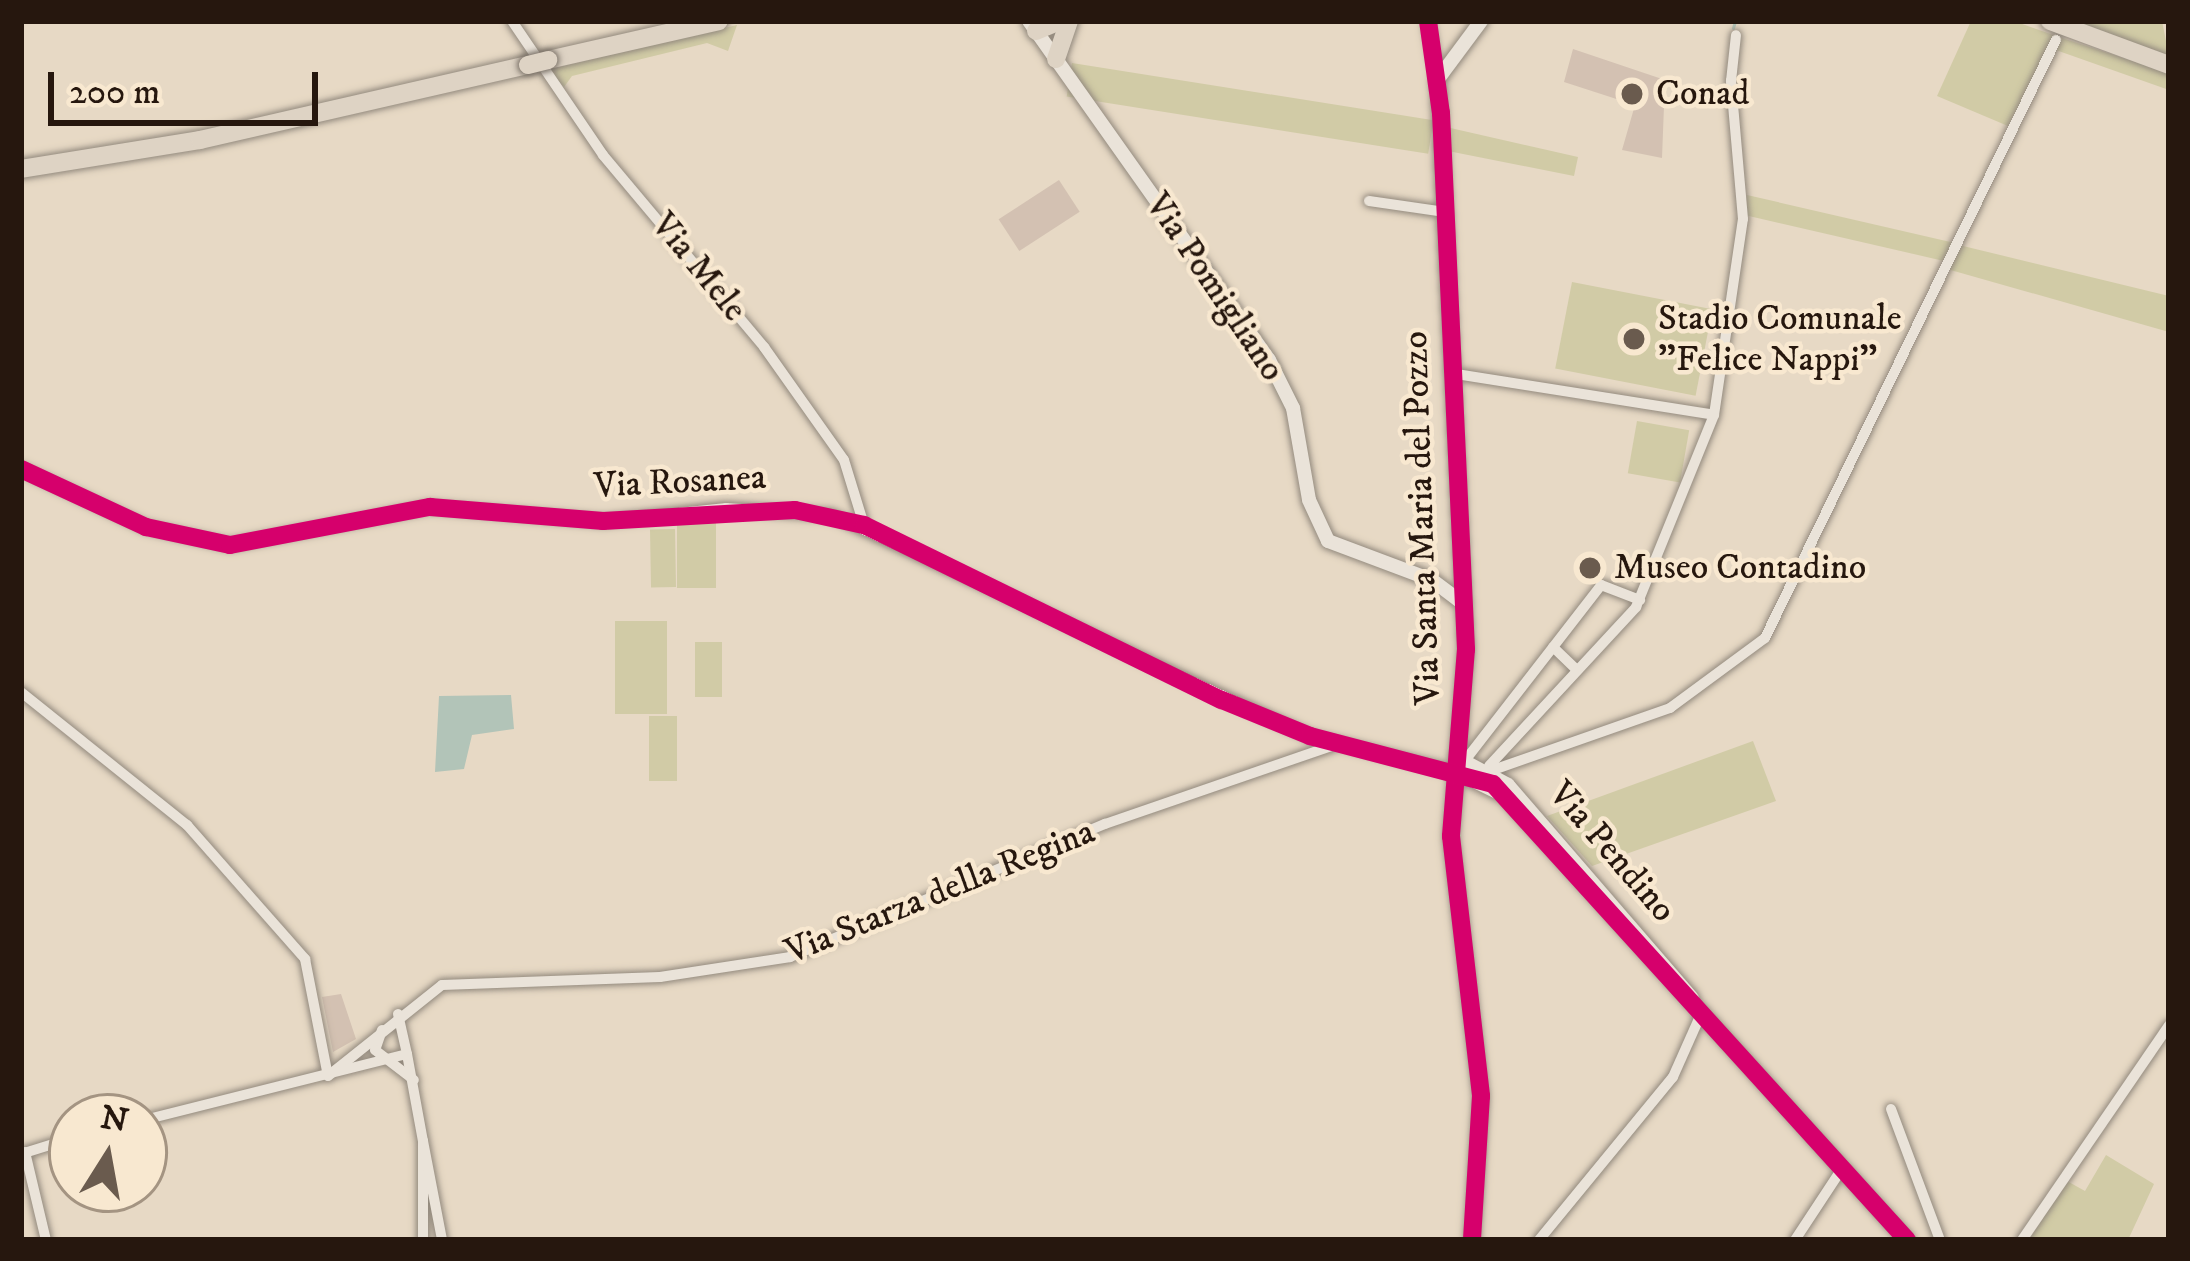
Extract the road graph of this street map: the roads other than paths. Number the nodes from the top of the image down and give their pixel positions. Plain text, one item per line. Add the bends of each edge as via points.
1 (512, 21) edge
2 (719, 21) edge
3 (1065, 21) edge
4 (1427, 21) edge
5 (1481, 21) edge
6 (1032, 26) edge
7 (2053, 30) edge
8 (1736, 35) dead end
9 (1056, 58) junction
10 (2169, 65) edge
11 (1438, 79) junction
12 (21, 169) edge
13 (1369, 201) dead end
14 (1445, 212) junction
15 (1450, 373) junction
16 (1714, 416) junction
17 (21, 469) edge
18 (864, 525) junction
19 (1463, 578) junction
20 (1432, 580) junction
21 (1640, 600) junction
22 (1464, 604) junction
23 (1553, 647) junction
24 (1577, 670) junction
25 (21, 692) edge
26 (1336, 744) junction
27 (1459, 762) junction
28 (1491, 768) junction
29 (1702, 1012) junction
30 (398, 1014) junction
31 (2169, 1025) edge
32 (384, 1027) junction
33 (406, 1054) junction
34 (387, 1061) junction
35 (328, 1076) junction
36 (414, 1080) junction
37 (1891, 1109) dead end
38 (168, 1114) edge
39 (423, 1141) junction
40 (23, 1153) edge
41 (1839, 1173) junction
42 (46, 1240) edge
43 (423, 1240) edge
44 (442, 1240) edge
45 (1472, 1240) edge
46 (1539, 1240) edge
47 (1796, 1240) edge
48 (1907, 1240) edge
49 (1940, 1240) edge
50 (2022, 1240) edge

1 - 18 street, Via Mele via 603,155 764,347 844,460
2 - 12 highway via 200,140
3 - 6 highway
3 - 9 highway
4 - 11 street
5 - 11 street
6 - 9 street, Via Pomigliano
7 - 10 highway
7 - 28 street via 1765,638 1670,708
8 - 16 street via 1730,81 1743,219
9 - 20 street, Via Pomigliano via 1269,360 1293,408 1309,500 1328,541
11 - 14 street, Via Santa Maria del Pozzo
13 - 14 street
14 - 15 street, Via Santa Maria del Pozzo
15 - 16 street
15 - 19 street, Via Santa Maria del Pozzo
16 - 21 street
17 - 18 street, Via Rosanea via 146,527 230,545 430,507 603,521 795,510
18 - 26 street, Via Rosanea via 1222,700
19 - 20 street, Via Pomigliano
19 - 22 street, Via Santa Maria del Pozzo
20 - 22 street, Via Pomigliano
21 - 23 street via 1601,585
21 - 24 street
22 - 27 street, Via Santa Maria del Pozzo
23 - 24 street
23 - 27 street
24 - 28 street
25 - 35 street via 187,825 304,958
26 - 27 street, Via Rosanea
26 - 30 street, Via Starza della Regina via 1105,824 790,957 660,977 458,980
27 - 28 street, Via Pendino
27 - 29 street, Via Pendino via 1505,796
27 - 45 street, Via Santa Maria del Pozzo via 1451,788 1480,1096
28 - 29 street, Via Pendino
29 - 41 street, Via Pendino
29 - 46 street via 1673,1077
30 - 32 street, Via Starza della Regina
30 - 33 street
31 - 50 street
32 - 34 street via 375,1050
32 - 35 street, Via Starza della Regina
33 - 34 street, Via Starza della Regina
33 - 36 street
34 - 35 street, Via Starza della Regina
34 - 36 street
35 - 38 street, Via Starza della Regina
36 - 39 street
37 - 49 street
39 - 43 street
39 - 44 street
40 - 42 street
41 - 47 street
41 - 48 street, Via Pendino

